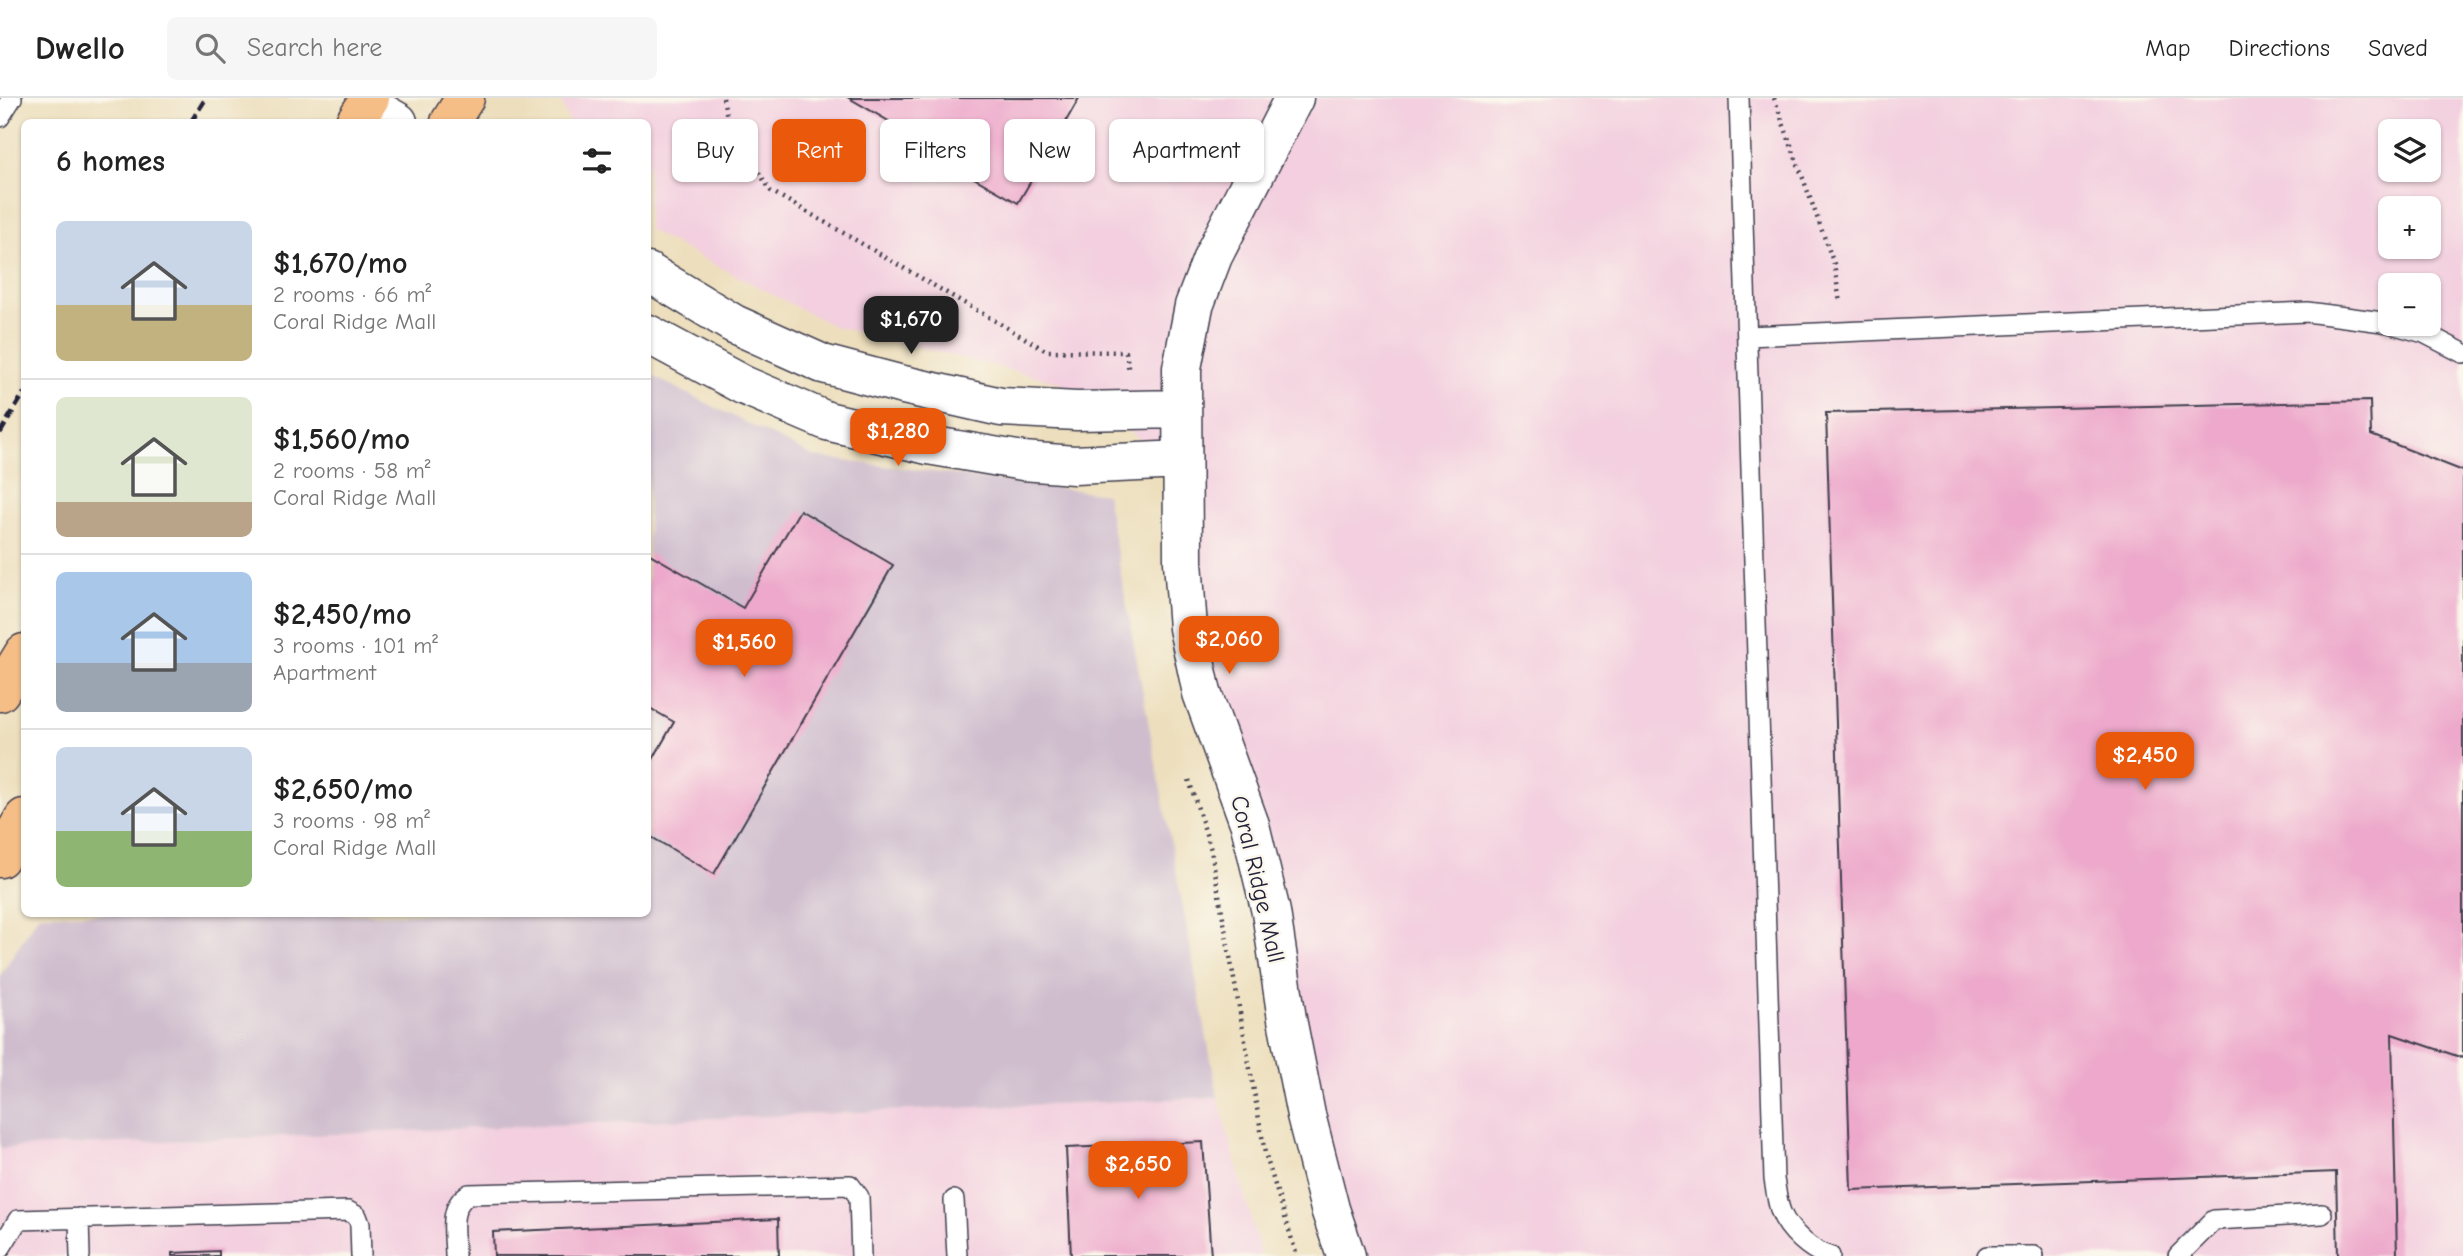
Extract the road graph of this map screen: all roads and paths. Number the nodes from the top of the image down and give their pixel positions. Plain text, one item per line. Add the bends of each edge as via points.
1 (12, 98) edge
2 (465, 98) edge
3 (723, 98) edge
4 (1294, 98) edge
5 (1739, 98) edge
6 (1774, 98) edge
7 (0, 117) edge
8 (452, 119) edge
9 (651, 274) edge
10 (2378, 322) edge
11 (1844, 332) junction
12 (1747, 336) junction
13 (2430, 336) edge
14 (651, 340) edge
15 (2463, 353) edge
16 (1182, 409) junction
17 (1134, 410) junction
18 (1182, 460) junction
19 (21, 658) edge
20 (0, 692) edge
21 (1186, 773) dead end
22 (21, 823) edge
23 (0, 858) edge
24 (954, 1200) dead end
25 (2322, 1214) dead end
26 (79, 1218) junction
27 (0, 1249) edge
28 (80, 1256) edge
29 (361, 1256) edge
30 (455, 1256) edge
31 (862, 1256) edge
32 (957, 1256) edge
33 (1297, 1256) edge
34 (1346, 1256) edge
35 (1830, 1256) edge
36 (1987, 1256) edge
37 (2034, 1256) edge
38 (2178, 1256) edge

1 - 7 lane
2 - 8 main road
3 - 17 path via 729,127 771,191 1048,351 1126,352
4 - 16 street, Coral Ridge Mall via 1213,256 1194,306 1182,368
5 - 12 lane
6 - 11 path via 1834,264
9 - 17 street via 734,324 823,364 1001,407
10 - 11 lane via 2307,312
11 - 12 lane
12 - 35 lane via 1774,1179 1781,1214 1800,1239
13 - 15 lane
14 - 18 street via 827,421 928,445 1074,465
16 - 17 street
16 - 18 street, Coral Ridge Mall
18 - 34 street, Coral Ridge Mall via 1188,628 1202,693 1250,825 1271,912 1306,1115
19 - 20 main road
21 - 33 path via 1211,850 1265,1153
22 - 23 main road
24 - 32 lane
25 - 38 lane via 2214,1220
26 - 27 lane via 18,1220
26 - 28 lane
26 - 29 lane via 348,1211 360,1224
30 - 31 lane via 454,1213 469,1194 849,1185 859,1197
36 - 37 lane

